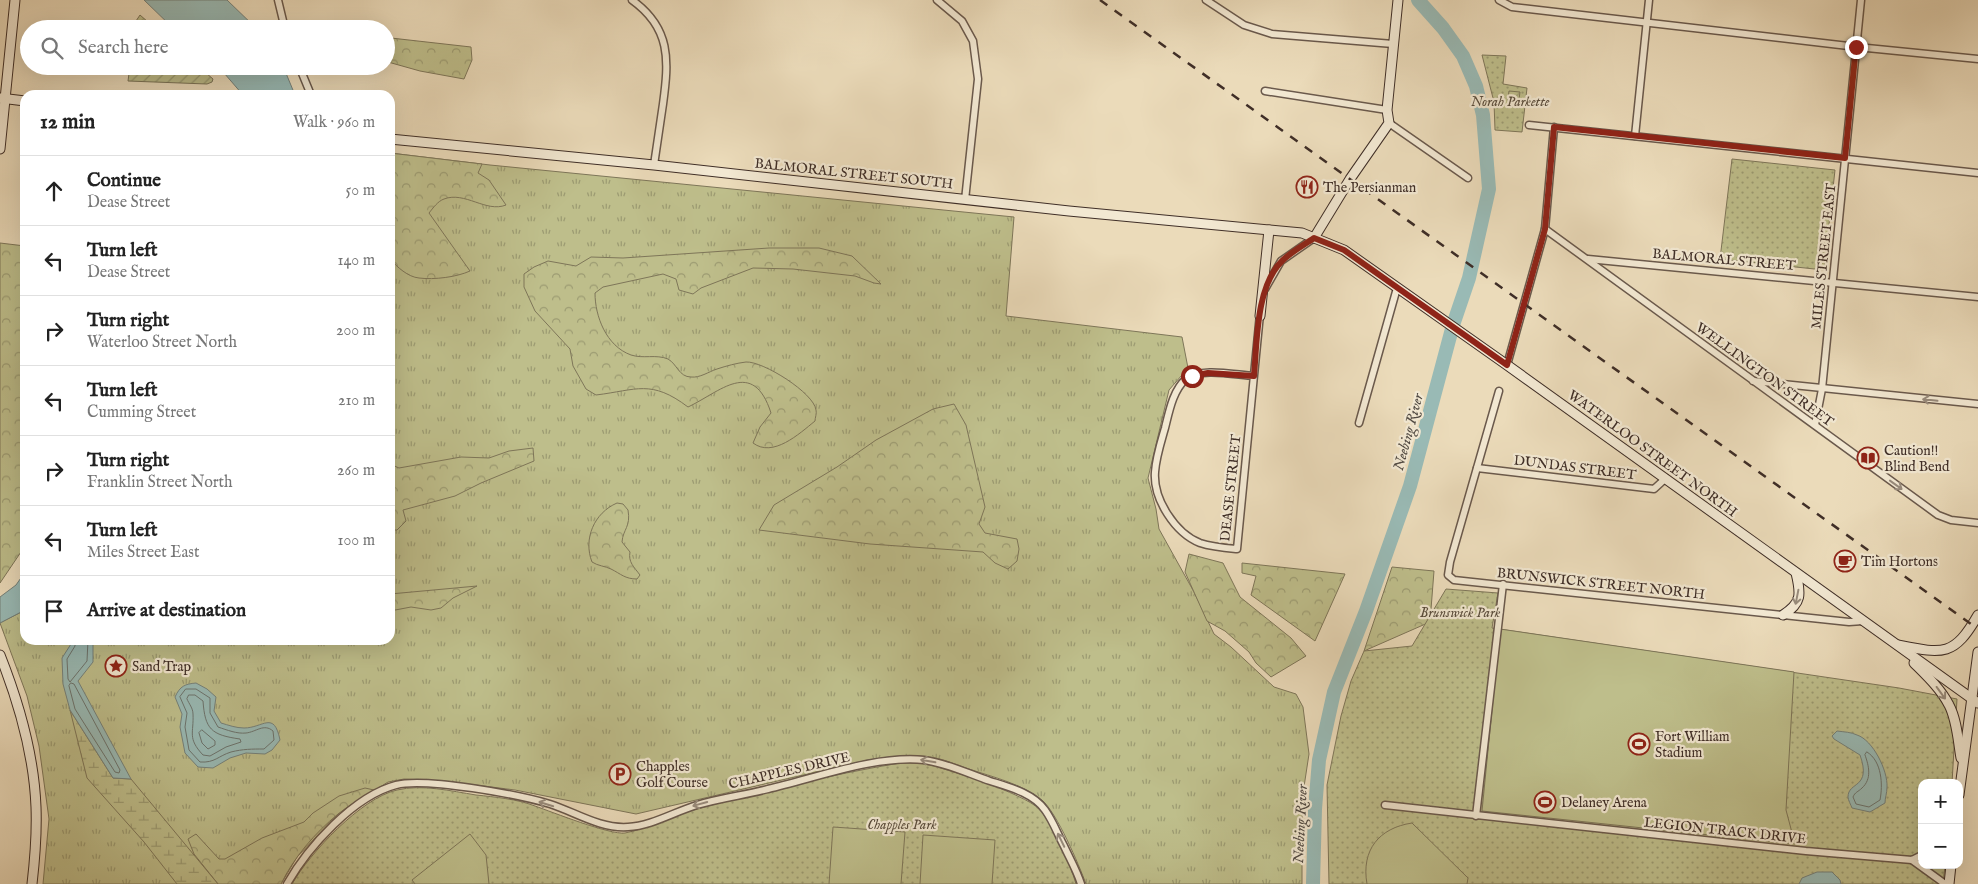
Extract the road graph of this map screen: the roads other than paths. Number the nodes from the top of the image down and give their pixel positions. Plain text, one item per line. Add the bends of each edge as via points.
1 (15, 0) edge
2 (278, 0) edge
3 (632, 0) edge
4 (937, 0) edge
5 (1206, 0) edge
6 (1499, 0) edge
7 (1649, 0) edge
8 (1862, 0) edge
9 (1397, 3) edge
10 (283, 20) edge
11 (1647, 23) junction
12 (1393, 44) junction
13 (1856, 47) junction
14 (1978, 59) edge
15 (302, 75) edge
16 (309, 90) edge
17 (1265, 90) dead end
18 (3, 98) edge
19 (20, 100) edge
20 (1386, 110) junction
21 (1389, 122) junction
22 (1529, 125) dead end
23 (1554, 127) junction
24 (1635, 136) junction
25 (395, 139) edge
26 (0, 149) edge
27 (1845, 158) junction
28 (654, 165) junction
29 (1978, 173) edge
30 (1468, 178) dead end
31 (965, 200) junction
32 (1545, 229) junction
33 (1269, 230) junction
34 (1314, 238) junction
35 (1587, 259) junction
36 (1832, 282) junction
37 (1397, 288) junction
38 (1978, 297) edge
39 (1260, 316) junction
40 (1507, 365) junction
41 (1254, 376) junction
42 (1752, 381) junction
43 (1822, 389) junction
44 (1499, 391) dead end
45 (1978, 404) edge
46 (1359, 423) dead end
47 (1815, 425) junction
48 (1477, 468) junction
49 (1666, 478) junction
50 (1978, 523) edge
51 (1796, 573) junction
52 (1503, 584) junction
53 (1783, 615) junction
54 (1978, 615) edge
55 (1863, 620) junction
56 (1896, 645) junction
57 (1978, 652) edge
58 (0, 655) edge
59 (1975, 701) edge
60 (1963, 767) junction
61 (1961, 779) edge
62 (1385, 805) dead end
63 (1476, 816) junction
64 (1918, 857) edge
65 (1912, 860) junction
66 (1951, 869) edge
67 (32, 884) edge
68 (287, 884) edge
69 (1081, 884) edge
70 (1945, 884) edge
71 (1949, 884) edge

1 - 18 main road
2 - 10 street
3 - 28 street via 656,24 666,51 667,73
4 - 31 street via 962,21 973,41 978,79
5 - 12 street via 1244,25 1272,34
6 - 11 street via 1512,7
7 - 11 street
8 - 13 street, MILES STREET EAST
9 - 12 main road
11 - 13 street
11 - 24 street
12 - 20 main road
13 - 14 street
13 - 27 street, MILES STREET EAST
15 - 16 street
17 - 20 street
18 - 19 main road
18 - 26 main road
20 - 21 main road
21 - 30 street
21 - 34 main road
22 - 23 street
23 - 24 street
23 - 32 street
24 - 27 street
25 - 28 main road, BALMORAL STREET SOUTH
27 - 29 street
27 - 36 street, MILES STREET EAST
28 - 31 main road, BALMORAL STREET SOUTH
31 - 33 main road, BALMORAL STREET SOUTH
32 - 35 street, WELLINGTON STREET
32 - 40 street
33 - 34 main road, BALMORAL STREET SOUTH via 1302,233
33 - 39 main road
34 - 37 main road, WATERLOO STREET NORTH via 1344,250
34 - 39 street, DEASE STREET via 1281,261 1266,285
35 - 36 street, BALMORAL STREET
35 - 42 street, WELLINGTON STREET
36 - 38 street, BALMORAL STREET
36 - 43 street, MILES STREET EAST
37 - 40 main road, WATERLOO STREET NORTH
37 - 46 street
39 - 41 street, DEASE STREET
40 - 49 main road, WATERLOO STREET NORTH
41 - 41 street, DEASE STREET via 1208,373 1186,380 1175,394 1158,454 1154,474 1158,493 1173,522 1198,542 1211,546 1238,549
42 - 43 street
42 - 47 street, WELLINGTON STREET
45 -> 43 street
43 - 47 street, MILES STREET EAST
44 - 48 street
47 -> 50 street, WELLINGTON STREET via 1938,515 1950,520
48 - 49 street, DUNDAS STREET via 1654,489
48 - 52 street, BRUNSWICK STREET NORTH via 1448,575 1454,580
49 - 51 main road, WATERLOO STREET NORTH
51 -> 53 main road via 1798,601
51 - 55 main road, WATERLOO STREET NORTH
52 - 53 street, BRUNSWICK STREET NORTH
52 - 63 street
53 - 55 street, BRUNSWICK STREET NORTH via 1849,622
54 - 56 main road via 1965,637 1951,648 1938,651
55 - 56 main road, WATERLOO STREET NORTH
56 - 59 main road, WATERLOO STREET NORTH
56 -> 60 main road via 1932,681 1948,704
57 - 59 main road
58 - 67 main road via 24,726 32,768 36,822
59 - 60 main road
60 - 61 main road
62 - 63 street, LEGION TRACK DRIVE
63 - 65 street, LEGION TRACK DRIVE
64 - 65 street
65 - 70 street
66 - 71 main road
69 -> 68 street, CHAPPLES DRIVE via 1046,811 1034,799 952,767 914,759 886,761 698,804 626,828 612,827 525,798 440,785 399,784 376,794 346,814 311,851

